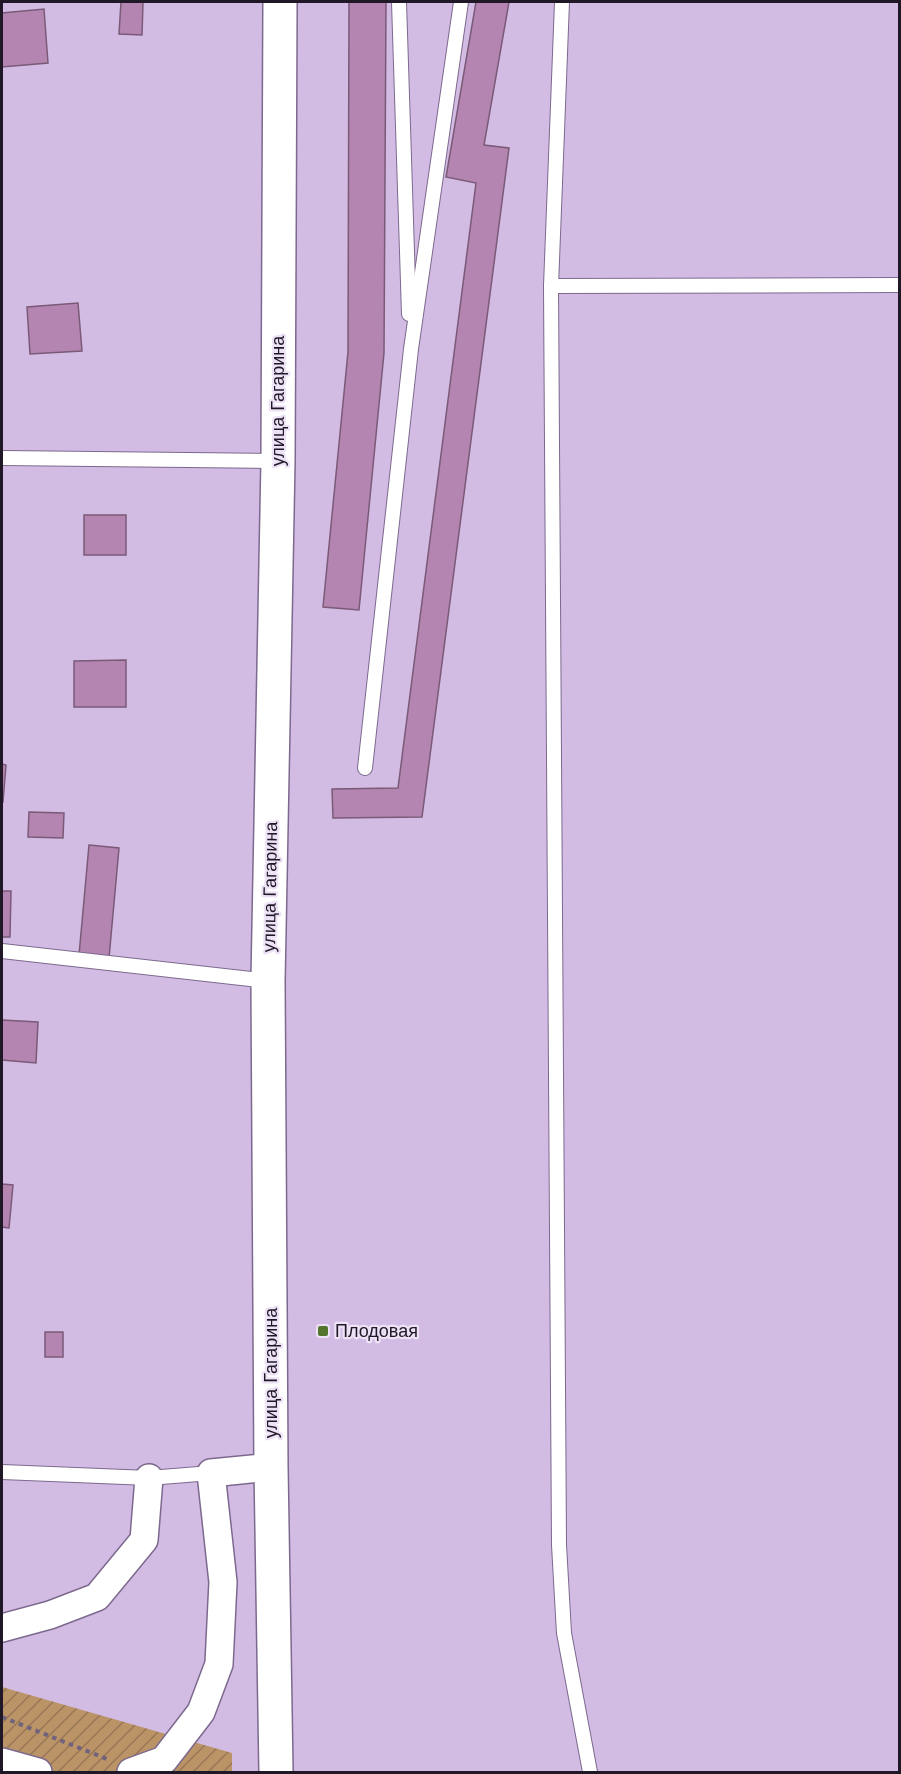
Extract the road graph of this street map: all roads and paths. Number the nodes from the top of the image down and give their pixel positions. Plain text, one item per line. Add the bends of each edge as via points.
1 (280, 2) edge
2 (399, 2) edge
3 (461, 2) edge
4 (562, 2) edge
5 (900, 285) edge
6 (551, 286) junction
7 (411, 348) junction
8 (2, 458) edge
9 (278, 461) junction
10 (365, 768) dead end
11 (2, 951) edge
12 (268, 981) junction
13 (271, 1467) junction
14 (2, 1472) edge
15 (211, 1473) junction
16 (149, 1478) junction
17 (2, 1628) edge
18 (2, 1717) edge
19 (2, 1762) edge
20 (134, 1772) edge
21 (38, 1773) edge
22 (276, 1773) edge
23 (590, 1773) edge

1 - 9 main road, улица Гагарина
2 - 7 lane
3 - 7 lane
4 - 6 lane
5 - 6 lane
6 - 23 lane via 560,1545 564,1633
7 - 10 lane
8 - 9 lane
9 - 12 main road, улица Гагарина
11 - 12 lane
12 - 13 main road, улица Гагарина
13 - 15 street
13 - 22 main road, улица Гагарина
14 - 16 lane
15 - 16 lane
15 - 20 street via 223,1582 219,1664 201,1712 164,1760
16 - 17 street via 144,1540 96,1597 51,1616
18 - 20 path
19 - 21 street

